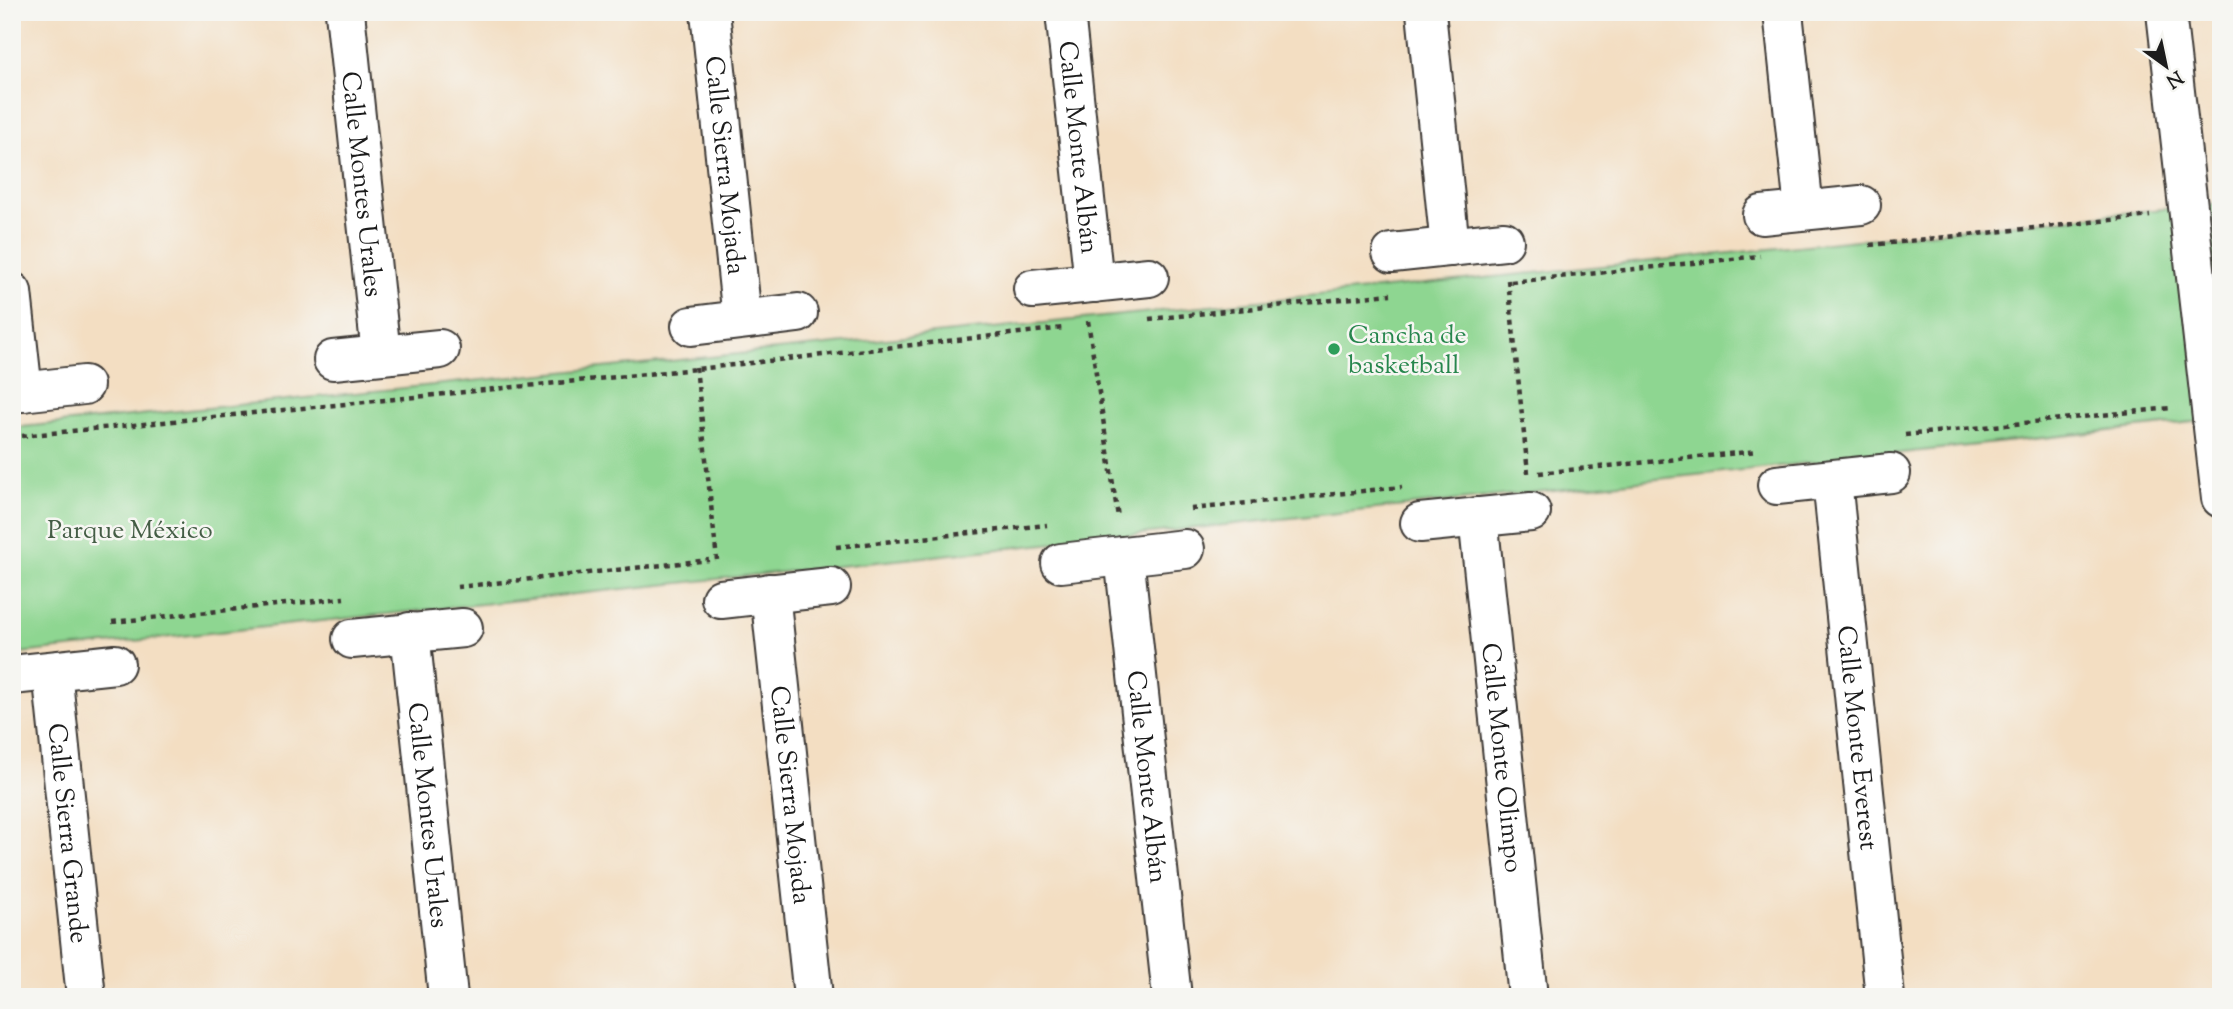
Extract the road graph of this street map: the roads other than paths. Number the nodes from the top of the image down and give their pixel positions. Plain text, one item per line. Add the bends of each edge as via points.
1 (345, 12) edge
2 (710, 12) edge
3 (1065, 12) edge
4 (1426, 12) edge
5 (1783, 12) edge
6 (2166, 12) edge
7 (1861, 205) dead end
8 (1804, 211) junction
9 (1762, 215) dead end
10 (1504, 241) road end
11 (1450, 247) junction
12 (1392, 253) dead end
13 (1149, 277) dead end
14 (1088, 283) junction
15 (1033, 289) dead end
16 (12, 292) edge
17 (798, 313) dead end
18 (742, 319) junction
19 (691, 326) road end
20 (440, 349) dead end
21 (381, 355) junction
22 (333, 360) dead end
23 (84, 386) dead end
24 (18, 392) edge
25 (1891, 473) dead end
26 (1832, 480) junction
27 (1777, 485) dead end
28 (2221, 498) edge
29 (1531, 512) road end
30 (1478, 517) junction
31 (1420, 523) dead end
32 (1185, 549) dead end
33 (1124, 556) junction
34 (1061, 563) dead end
35 (831, 587) dead end
36 (770, 593) junction
37 (721, 599) road end
38 (463, 628) dead end
39 (410, 632) junction
40 (352, 639) dead end
41 (116, 664) dead end
42 (52, 671) junction
43 (12, 675) edge
44 (86, 997) edge
45 (448, 997) edge
46 (813, 997) edge
47 (1172, 997) edge
48 (1528, 997) edge
49 (1885, 997) edge

1 - 21 street, Calle Montes Urales
2 - 18 street, Calle Sierra Mojada
3 - 14 street, Calle Monte Albán
4 - 11 street
5 - 8 street
6 - 28 street
7 - 8 street
8 - 9 street
10 - 11 street
11 - 12 street
13 - 14 street
14 - 15 street
16 - 24 street
17 - 18 street
18 - 19 street
20 - 21 street
21 - 22 street
23 - 24 street
25 - 26 street
26 - 27 street
26 - 49 street, Calle Monte Everest
29 - 30 street
30 - 31 street
30 - 48 street, Calle Monte Olimpo
32 - 33 street
33 - 34 street
33 - 47 street, Calle Monte Albán
35 - 36 street
36 - 37 street
36 - 46 street, Calle Sierra Mojada
38 - 39 street
39 - 40 street
39 - 45 street, Calle Montes Urales
41 - 42 street
42 - 43 street
42 - 44 street, Calle Sierra Grande

